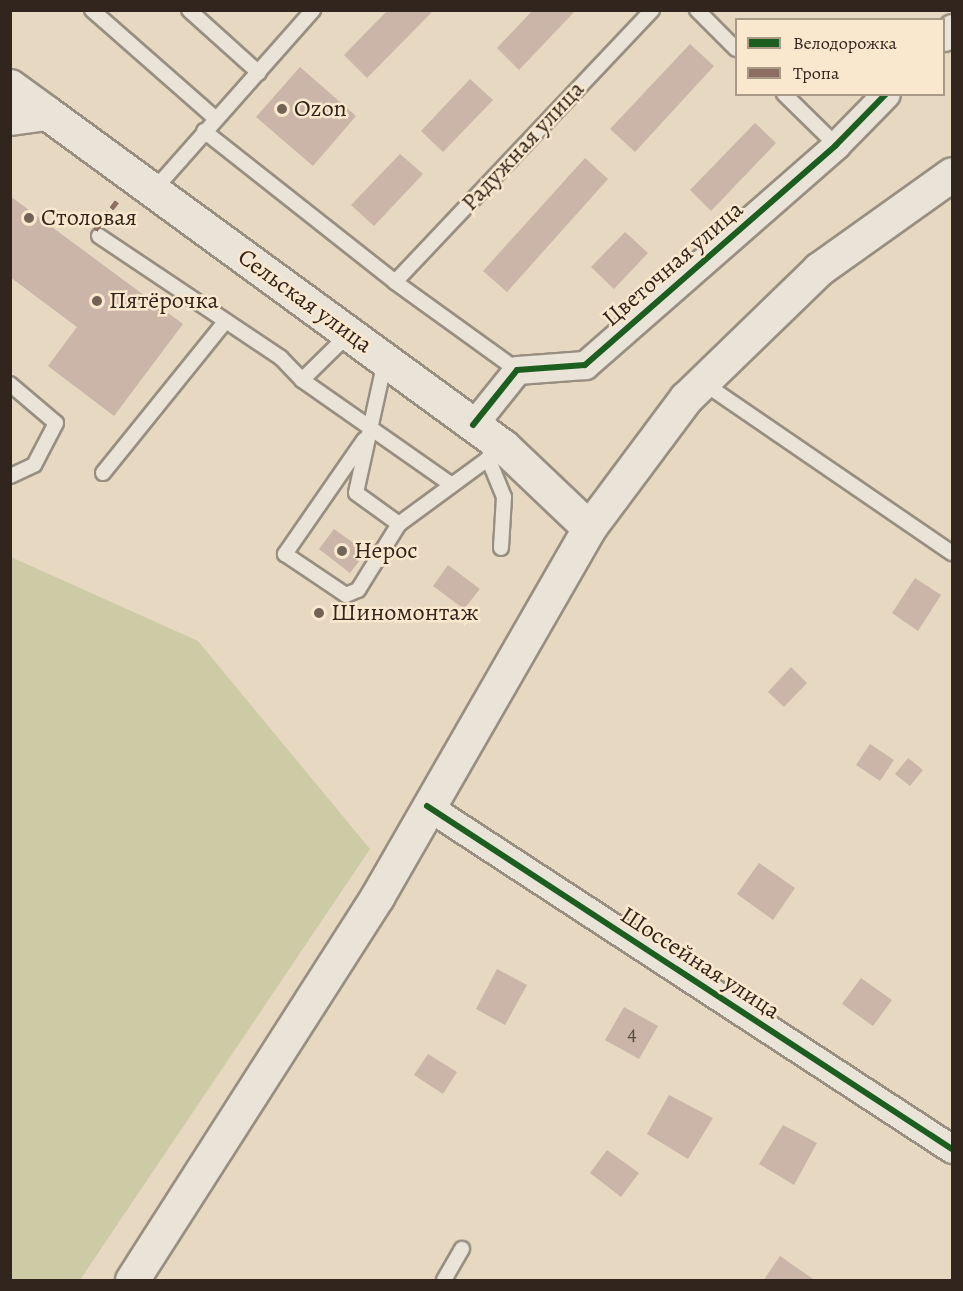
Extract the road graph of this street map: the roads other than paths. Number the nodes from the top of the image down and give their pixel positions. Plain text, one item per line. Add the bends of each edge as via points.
1 (92, 10) edge
2 (189, 10) edge
3 (313, 10) edge
4 (652, 10) edge
5 (697, 10) edge
6 (735, 48) edge
7 (259, 73) junction
8 (10, 86) edge
9 (786, 96) edge
10 (884, 96) edge
11 (47, 113) junction
12 (10, 118) edge
13 (215, 118) junction
14 (204, 131) junction
15 (836, 145) junction
16 (952, 174) edge
17 (153, 191) junction
18 (99, 236) dead end
19 (395, 282) junction
20 (225, 322) junction
21 (351, 332) junction
22 (385, 358) junction
23 (517, 370) junction
24 (302, 380) junction
25 (702, 382) junction
26 (10, 384) edge
27 (473, 425) junction
28 (369, 430) junction
29 (496, 453) junction
30 (103, 473) dead end
31 (10, 476) edge
32 (452, 485) junction
33 (399, 524) junction
34 (589, 528) junction
35 (501, 548) dead end
36 (952, 553) edge
37 (427, 807) junction
38 (952, 1149) edge
39 (462, 1249) dead end
40 (132, 1281) edge
41 (444, 1281) edge

1 - 13 lane
2 - 7 lane
3 - 7 lane
4 - 19 lane, Радужная улица
5 - 6 lane
7 - 13 lane
8 - 11 main road, Сельская улица
9 - 15 lane
10 - 15 street, Цветочная улица
11 - 12 main road
11 - 17 main road, Сельская улица
13 - 14 lane
14 - 17 lane
14 - 19 lane
15 - 23 street, Цветочная улица via 585,365
16 - 25 main road via 819,269
17 - 21 main road, Сельская улица
18 - 20 lane
19 - 23 lane
20 - 24 lane via 282,358
20 - 30 lane
21 - 22 main road, Сельская улица
21 - 24 lane
22 - 27 main road, Сельская улица
22 - 28 lane
23 - 27 street
24 - 28 lane
25 - 34 main road
25 - 36 lane
26 - 31 lane via 56,423 34,465
27 - 29 main road, Сельская улица
28 - 32 lane
28 - 33 lane via 356,493
28 - 33 lane via 285,554 346,595 358,590
29 - 32 lane
29 - 34 main road, Сельская улица
29 - 35 lane via 504,498
32 - 33 lane
34 - 37 main road
37 - 38 street, Шоссейная улица
37 - 40 main road via 377,897
39 - 41 lane

